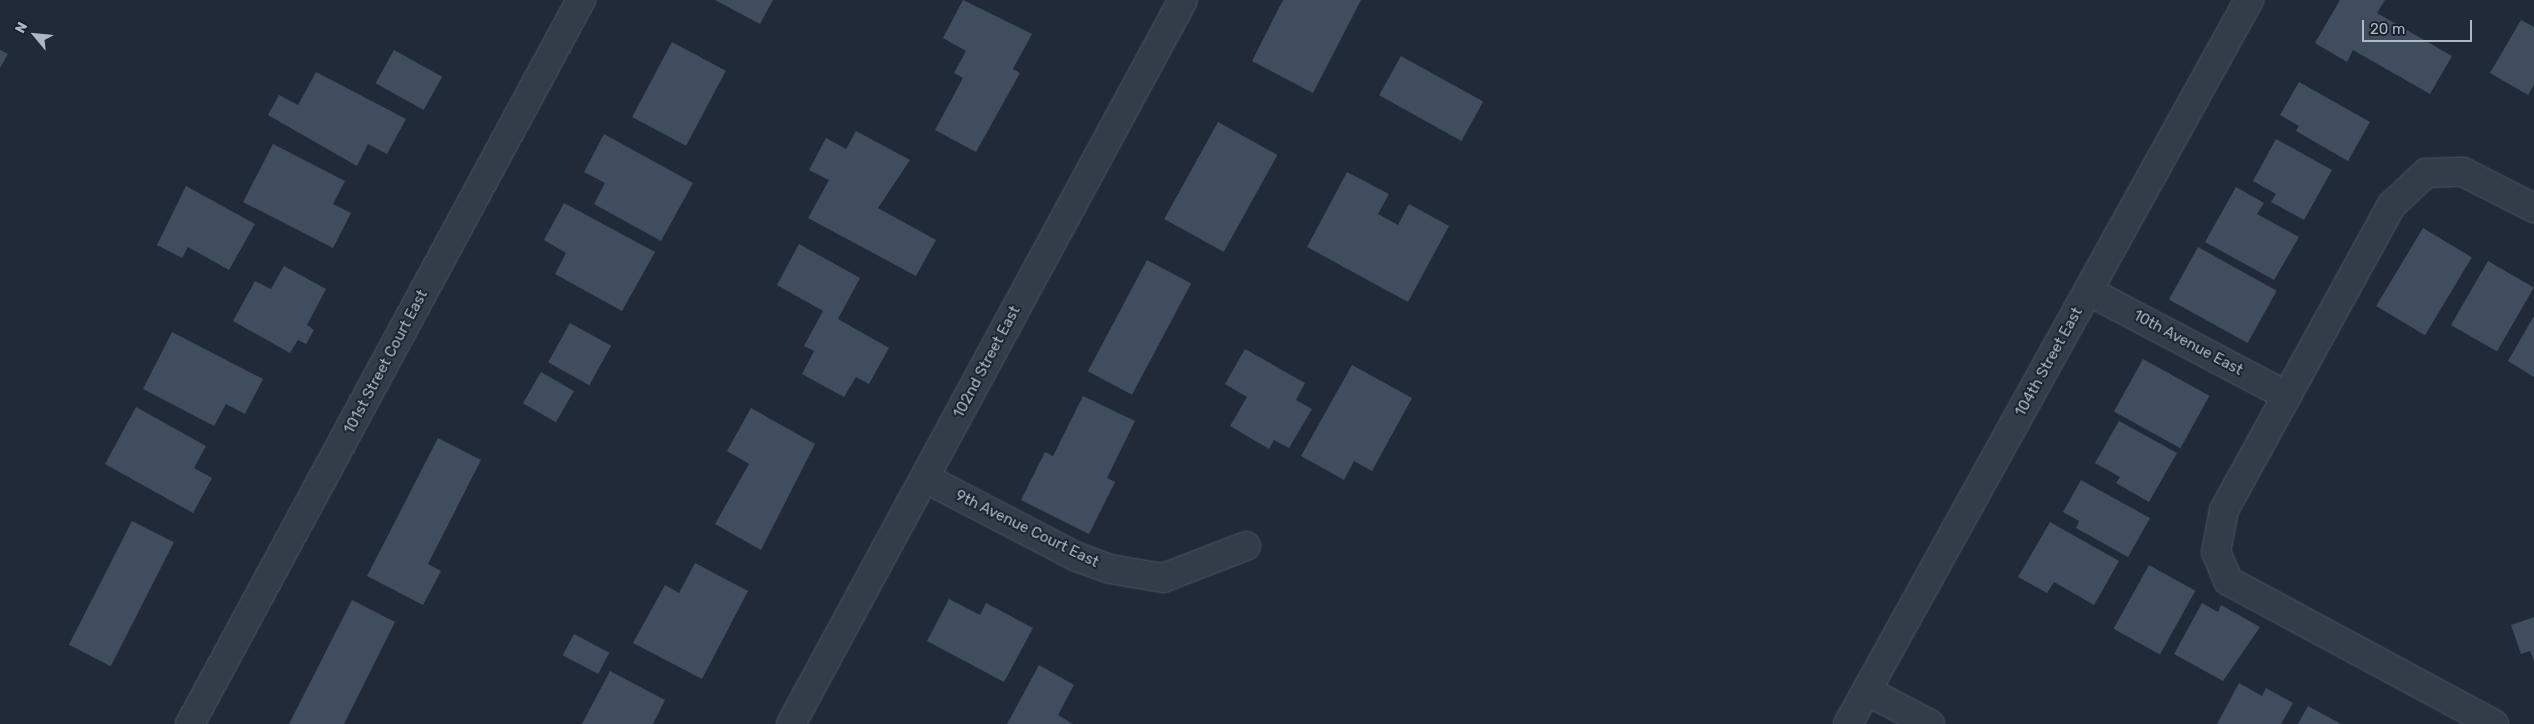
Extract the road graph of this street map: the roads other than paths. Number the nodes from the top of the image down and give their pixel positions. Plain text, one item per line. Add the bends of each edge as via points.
1 (581, 0) edge
2 (1183, 0) edge
3 (2250, 0) edge
4 (2534, 208) edge
5 (2088, 291) junction
6 (2287, 396) junction
7 (925, 478) junction
8 (1246, 546) dead end
9 (1867, 691) junction
10 (190, 724) edge
11 (791, 724) edge
12 (1848, 724) edge
13 (1930, 724) edge
14 (2494, 724) edge

1 - 10 street, 101st Street Court East
2 - 7 street, 102nd Street East
3 - 5 street, 104th Street East
4 - 6 street via 2463,172 2426,173 2392,204
5 - 6 street, 10th Avenue East
5 - 9 street, 104th Street East
6 - 14 street via 2224,510 2216,552 2228,581
7 - 8 street, 9th Avenue Court East via 1077,557 1110,569 1163,578
7 - 11 street, 102nd Street East
9 - 12 street, 104th Street East
9 - 13 street

